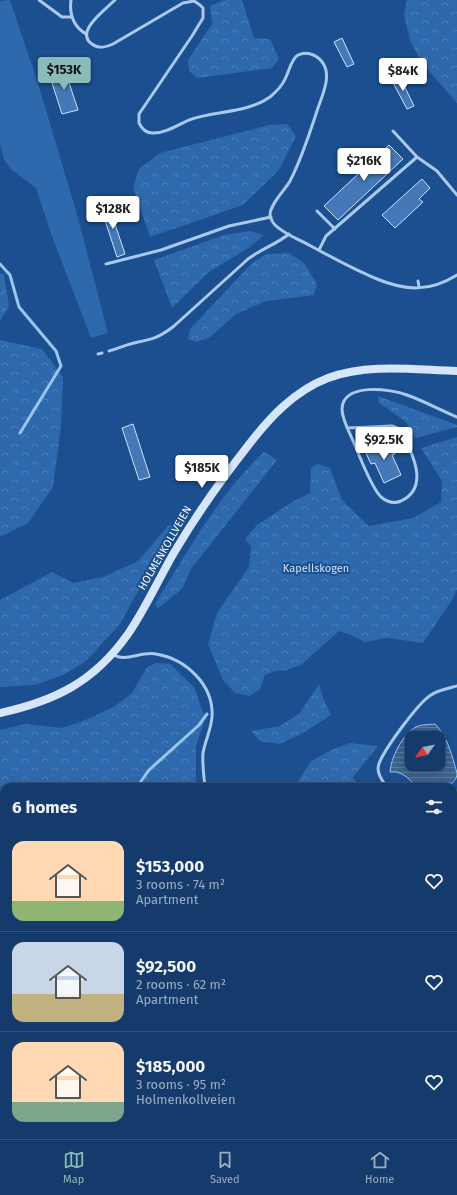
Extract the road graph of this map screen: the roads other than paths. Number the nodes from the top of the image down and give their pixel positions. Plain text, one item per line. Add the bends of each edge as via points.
1 (39, 0) edge
2 (71, 0) edge
3 (115, 0) edge
4 (71, 17) junction
5 (86, 34) junction
6 (392, 131) dead end
7 (417, 157) junction
8 (452, 188) junction
9 (457, 189) edge
10 (457, 195) edge
11 (317, 211) dead end
12 (271, 217) junction
13 (335, 229) junction
14 (289, 234) junction
15 (318, 250) junction
16 (106, 264) dead end
17 (457, 274) edge
18 (418, 281) dead end
19 (419, 287) junction
20 (109, 351) dead end
21 (457, 372) edge
22 (457, 417) edge
23 (348, 428) junction
24 (112, 654) junction
25 (457, 686) edge
26 (0, 713) edge
27 (205, 783) edge
28 (385, 783) edge

1 - 4 lane via 62,17
2 - 4 lane
3 - 5 lane via 94,20
4 - 5 lane via 76,27
5 - 12 lane via 89,42 105,47 120,41 183,3 191,1 202,6 203,18 140,114 139,125 149,133 157,133 201,117 261,103 282,85 297,56 308,53 319,59 327,73 321,101 293,174 272,207
6 - 7 lane
7 - 8 lane via 437,170
7 - 13 lane
8 - 9 lane
8 - 10 lane
11 - 13 lane
12 - 14 lane via 277,226
12 - 16 lane via 229,226 161,250
13 - 15 lane via 326,236
14 - 15 lane
14 - 20 lane via 248,259 161,335
15 - 19 lane via 385,282 402,287
17 - 19 lane via 436,286
18 - 19 lane
21 - 24 main road, HOLMENKOLLVEIEN via 362,370 327,378 287,402 255,436 211,494 175,551 132,628
22 - 23 lane via 406,394 384,390 356,392 348,396 343,405 342,412
23 - 23 lane via 400,428 418,474 414,489 403,500 390,502 376,490
24 - 26 main road, HOLMENKOLLVEIEN via 86,678 64,692 36,704
24 - 27 lane via 117,658 150,653 167,656 188,667 201,681 210,701 212,715 204,751
25 - 28 lane via 432,694 417,708 379,764 378,772

